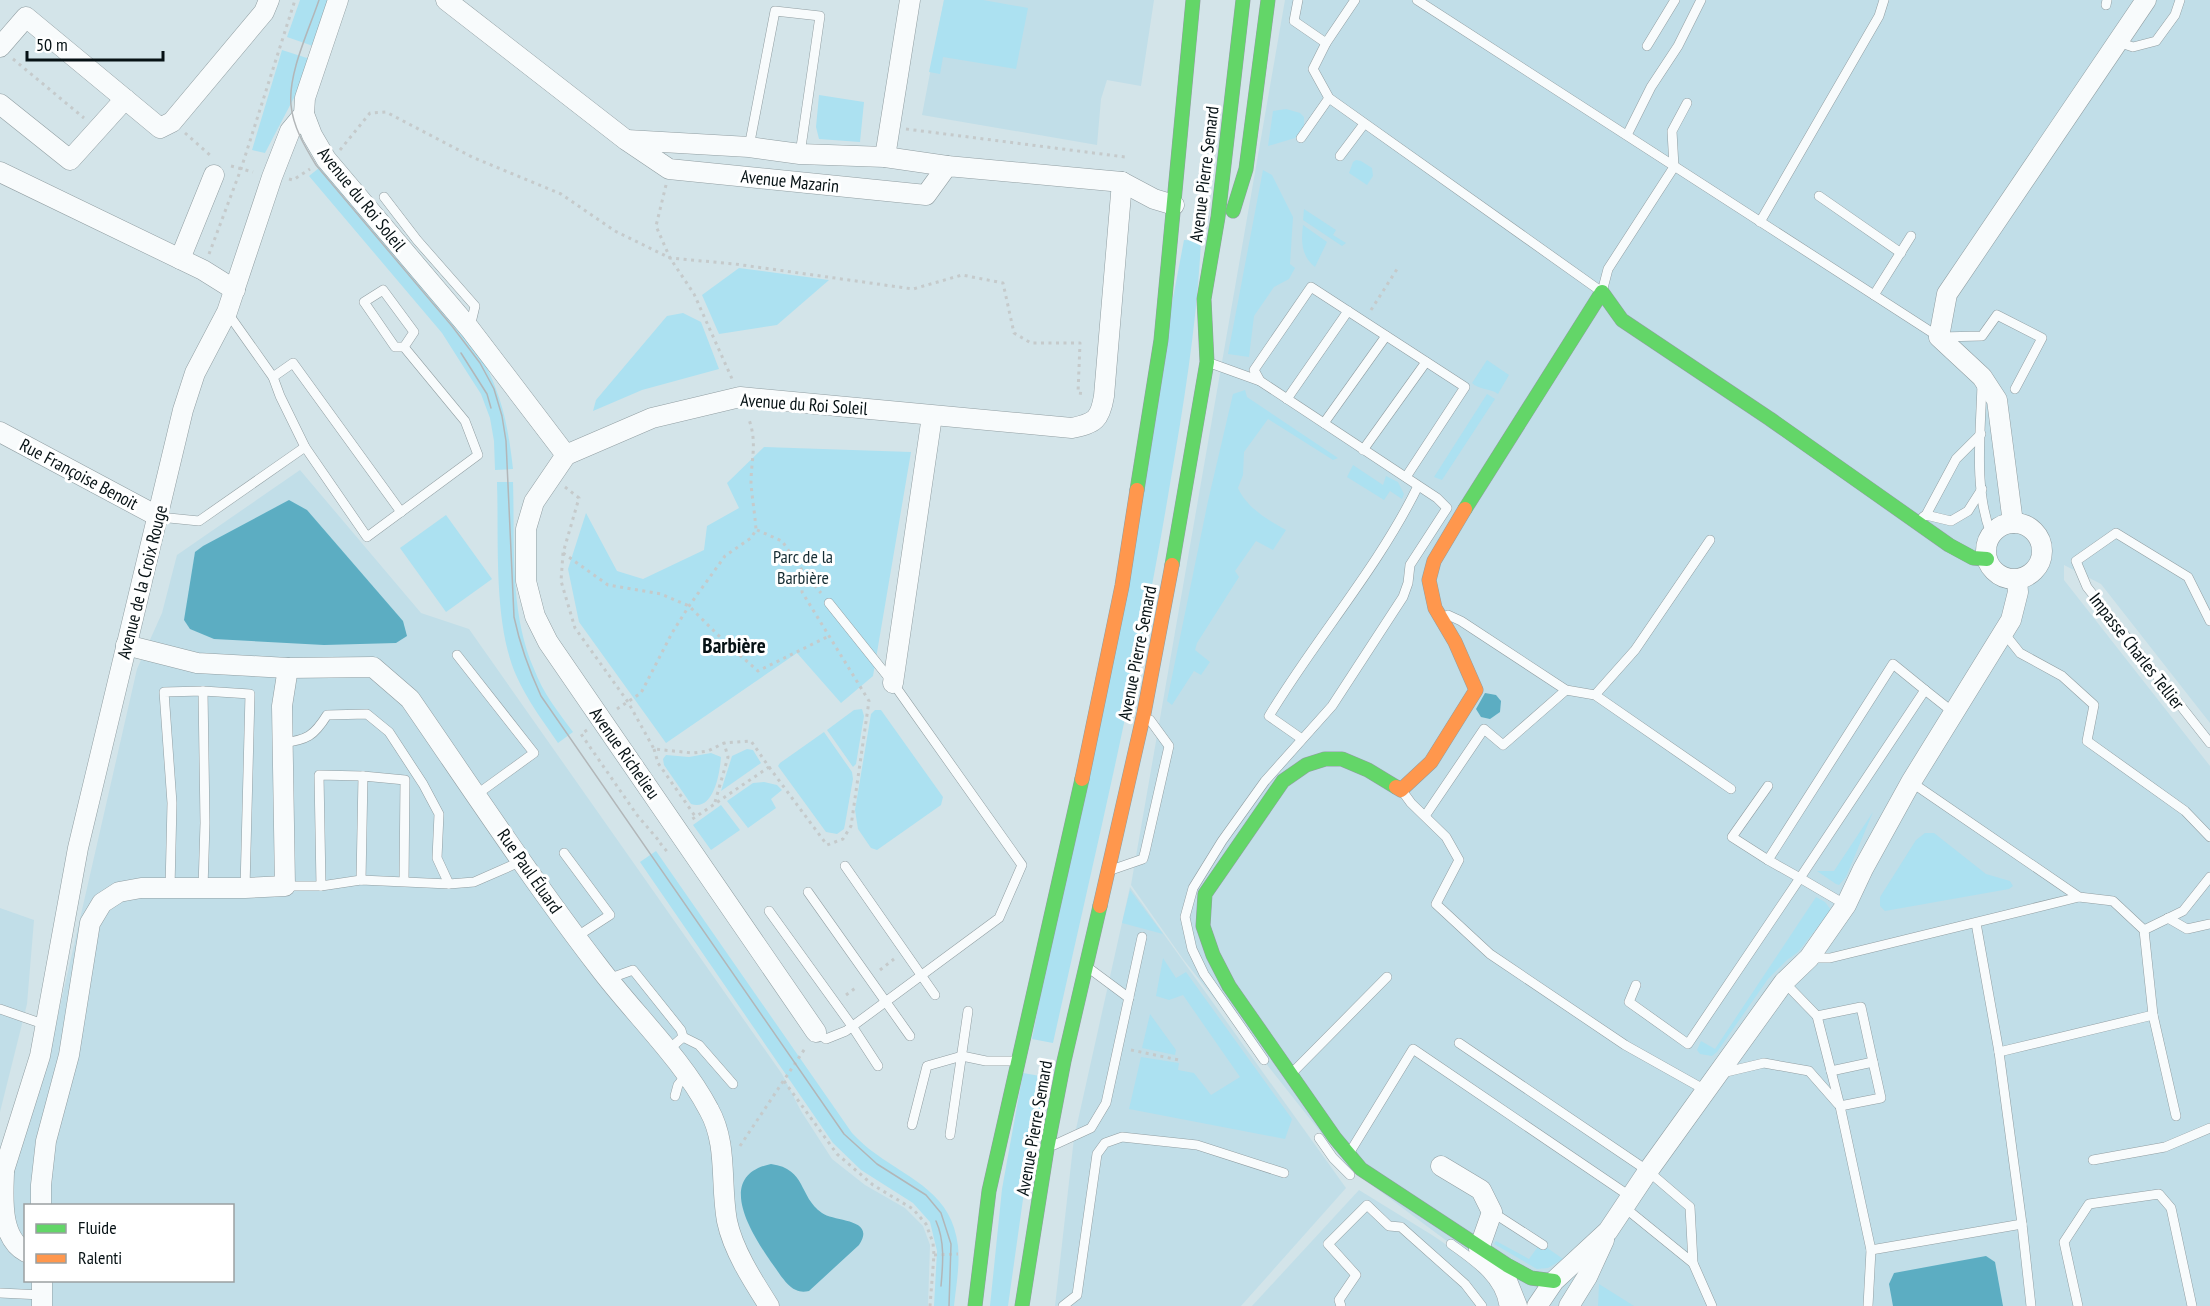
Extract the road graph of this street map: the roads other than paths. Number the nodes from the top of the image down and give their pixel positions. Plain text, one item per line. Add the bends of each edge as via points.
1 (269, 0) edge
2 (338, 0) edge
3 (446, 0) edge
4 (910, 0) edge
5 (1193, 0) edge
6 (1243, 0) edge
7 (1268, 0) edge
8 (1298, 0) edge
9 (1355, 0) edge
10 (1417, 0) edge
11 (1675, 0) edge
12 (1701, 0) edge
13 (1884, 0) edge
14 (2146, 0) edge
15 (2180, 0) edge
16 (2118, 42) junction
17 (1326, 43) junction
18 (1647, 46) dead end
19 (4, 51) edge
20 (1329, 98) junction
21 (125, 99) junction
22 (1687, 103) dead end
23 (0, 104) edge
24 (304, 114) junction
25 (1364, 124) junction
26 (1627, 135) junction
27 (1301, 138) dead end
28 (626, 140) junction
29 (749, 147) junction
30 (800, 154) junction
31 (1340, 156) dead end
32 (885, 157) junction
33 (947, 166) junction
34 (1674, 167) junction
35 (0, 172) edge
36 (214, 175) dead end
37 (1122, 182) junction
38 (1208, 185) dead end
39 (1819, 196) dead end
40 (384, 197) dead end
41 (1174, 206) junction
42 (1760, 222) junction
43 (1232, 229) dead end
44 (1911, 236) dead end
45 (1900, 254) junction
46 (180, 259) junction
47 (236, 290) junction
48 (1602, 292) junction
49 (1874, 295) junction
50 (1204, 299) junction
51 (1218, 311) dead end
52 (1348, 311) junction
53 (227, 312) junction
54 (470, 329) junction
55 (1386, 336) junction
56 (1939, 337) junction
57 (404, 347) junction
58 (1207, 362) junction
59 (1426, 362) junction
60 (273, 377) junction
61 (1982, 377) junction
62 (1260, 381) junction
63 (2015, 389) dead end
64 (1287, 399) junction
65 (932, 416) junction
66 (1324, 423) junction
67 (0, 432) edge
68 (1981, 434) junction
69 (305, 447) junction
70 (1363, 450) junction
71 (566, 455) junction
72 (1406, 477) junction
73 (1418, 486) junction
74 (1982, 489) junction
75 (401, 512) junction
76 (159, 517) junction
77 (1921, 519) junction
78 (2013, 523) junction
79 (1991, 534) junction
80 (1710, 540) dead end
81 (1987, 560) junction
82 (2017, 580) junction
83 (830, 603) road end
84 (1435, 608) junction
85 (2210, 621) edge
86 (2004, 633) junction
87 (126, 645) junction
88 (456, 655) dead end
89 (288, 668) junction
90 (893, 683) junction
91 (1566, 690) junction
92 (1925, 690) junction
93 (204, 692) junction
94 (1594, 695) junction
95 (1144, 713) junction
96 (1954, 713) junction
97 (1302, 739) junction
98 (282, 742) junction
99 (2210, 743) edge
100 (363, 776) junction
101 (1911, 782) junction
102 (1768, 786) dead end
103 (1731, 789) dead end
104 (1401, 790) junction
105 (476, 795) junction
106 (1425, 816) junction
107 (2210, 837) edge
108 (564, 853) dead end
109 (1768, 860) junction
110 (522, 861) junction
111 (845, 866) dead end
112 (1109, 870) junction
113 (2210, 877) edge
114 (1800, 878) junction
115 (361, 880) junction
116 (404, 881) junction
117 (449, 884) junction
118 (285, 886) junction
119 (321, 886) junction
120 (170, 888) junction
121 (203, 888) junction
122 (245, 888) junction
123 (808, 892) dead end
124 (2079, 897) junction
125 (1846, 905) junction
126 (769, 911) dead end
127 (2168, 918) junction
128 (1976, 923) junction
129 (2210, 924) edge
130 (2144, 930) junction
131 (576, 937) junction
132 (1142, 937) dead end
133 (1809, 958) junction
134 (1086, 966) junction
135 (921, 976) junction
136 (1387, 977) dead end
137 (608, 979) junction
138 (1784, 982) junction
139 (1636, 985) dead end
140 (935, 995) dead end
141 (1129, 998) junction
142 (887, 1001) junction
143 (0, 1009) edge
144 (969, 1011) dead end
145 (2153, 1015) junction
146 (1817, 1016) junction
147 (46, 1025) junction
148 (852, 1026) junction
149 (816, 1032) joint
150 (910, 1036) dead end
151 (682, 1037) junction
152 (1459, 1043) dead end
153 (667, 1051) junction
154 (2000, 1052) junction
155 (962, 1056) junction
156 (1019, 1061) junction
157 (1873, 1062) junction
158 (878, 1066) dead end
159 (1269, 1067) dead end
160 (1832, 1071) junction
161 (1720, 1073) junction
162 (1292, 1074) junction
163 (687, 1075) junction
164 (733, 1084) dead end
165 (1707, 1091) junction
166 (675, 1096) dead end
167 (1840, 1106) junction
168 (2176, 1116) dead end
169 (912, 1125) dead end
170 (2210, 1128) edge
171 (1314, 1131) dead end
172 (950, 1135) dead end
173 (1047, 1149) junction
174 (1348, 1154) junction
175 (2093, 1160) dead end
176 (1441, 1166) dead end
177 (1648, 1171) junction
178 (1284, 1173) dead end
179 (2, 1178) edge
180 (1358, 1181) dead end
181 (1627, 1202) junction
182 (41, 1204) edge
183 (1492, 1212) junction
184 (2022, 1224) junction
185 (1608, 1231) junction
186 (1445, 1240) dead end
187 (1544, 1245) dead end
188 (1479, 1248) junction
189 (24, 1250) edge
190 (1871, 1250) junction
191 (1693, 1263) junction
192 (1554, 1281) junction
193 (0, 1293) edge
194 (42, 1294) edge
195 (769, 1306) edge
196 (975, 1306) edge
197 (1022, 1306) edge
198 (1063, 1306) edge
199 (1341, 1306) edge
200 (1482, 1306) edge
201 (1504, 1306) edge
202 (1517, 1306) edge
203 (1537, 1306) edge
204 (1569, 1306) edge
205 (1712, 1306) edge
206 (1868, 1306) edge
207 (2031, 1306) edge
208 (2078, 1306) edge
209 (2192, 1306) edge

1 - 21 street via 264,12 172,122 160,128
2 - 24 street, Avenue de la Croix Rouge via 305,98
3 - 28 street, Avenue Mazarin
4 - 32 street
5 - 41 main road, Avenue Pierre Semard
6 - 50 main road, Avenue Pierre Semard via 1218,217
7 - 43 main road via 1246,169 1233,210
8 - 17 lane via 1293,21
9 - 17 lane
10 - 26 lane
11 - 18 lane
12 - 26 lane
13 - 42 lane via 1880,16
14 - 16 street
15 - 16 lane via 2175,15 2156,41 2133,47
16 - 56 street via 1947,294
17 - 20 lane via 1313,69
19 - 21 street via 26,17
20 - 25 lane
20 - 27 lane
21 - 23 street via 70,160
22 - 34 lane via 1672,131
24 - 47 street, Avenue de la Croix Rouge via 290,131 272,177
24 - 54 street, Avenue du Roi Soleil via 326,159
25 - 31 lane
25 - 48 lane
26 - 34 lane
28 - 29 street, Avenue Mazarin
28 - 33 street, Avenue Mazarin via 669,169 926,195
29 - 30 street, Avenue Mazarin
29 - 30 lane via 775,11 820,16
30 - 32 street, Avenue Mazarin
32 - 33 street, Avenue Mazarin
33 - 37 street, Avenue Mazarin
34 - 42 lane
34 - 48 lane via 1608,269
35 - 46 street
36 - 46 street
37 - 41 street, Avenue Mazarin
37 - 65 street, Avenue du Roi Soleil via 1101,414 1090,424 1072,428
38 - 50 main road
39 - 45 lane
40 - 54 lane via 475,306
41 - 156 main road, Avenue Pierre Semard via 1161,340 1122,586
42 - 49 lane
44 - 45 lane
45 - 49 lane
46 - 47 street
47 - 53 street, Avenue de la Croix Rouge
48 - 77 main road via 1622,320
48 - 84 main road via 1434,561 1429,580
49 - 56 lane
50 - 58 main road, Avenue Pierre Semard
51 - 58 main road
52 - 55 lane
52 - 62 lane via 1311,287 1254,370
52 - 64 lane
53 - 60 lane
53 - 76 street, Avenue de la Croix Rouge via 192,382
54 - 71 street, Avenue du Roi Soleil
55 - 59 lane
55 - 66 lane
56 - 61 street
56 - 63 lane via 1982,336 1997,315 2042,338
57 - 57 lane via 414,332 383,290 364,303 395,347
57 - 75 lane via 465,422 478,455
58 - 62 lane
58 - 95 main road, Avenue Pierre Semard
59 - 70 lane
59 - 72 lane via 1465,387
60 - 69 lane
60 - 75 lane via 293,363
61 - 68 lane
61 - 78 street via 1997,400
62 - 64 lane
64 - 66 lane
65 - 71 street, Avenue du Roi Soleil via 740,397 652,418
65 - 90 street
66 - 70 lane
67 - 76 street, Rue Françoise Benoit
68 - 74 lane
68 - 77 lane via 1956,459
69 - 75 lane via 367,537
69 - 76 lane via 199,521
70 - 72 lane
71 - 149 street, Avenue Richelieu via 534,502 526,529 526,581 535,616 548,642
72 - 73 lane
73 - 97 lane via 1448,508 1410,565 1403,597 1332,706
73 - 97 lane via 1407,509 1269,716
74 - 77 lane via 1968,511 1952,521
74 - 79 lane
76 - 87 street, Avenue de la Croix Rouge
77 - 81 main road via 1973,558
78 - 79 street
78 - 82 street via 2027,526 2038,536 2042,550 2039,564
79 - 81 street via 1986,546
80 - 94 lane via 1635,650
81 - 82 street via 1993,571
82 - 86 street via 2018,592
83 - 90 lane
84 - 91 lane
84 - 104 main road via 1476,690 1431,762
85 - 99 lane, Impasse Charles Tellier via 2188,577 2116,533 2076,561 2087,587
86 - 96 street
86 - 107 lane via 2020,653 2062,676 2094,705 2087,741 2185,811
87 - 89 street, Rue Paul Éluard via 197,663
87 - 147 street, Avenue de la Croix Rouge via 78,848
88 - 105 lane via 534,753
89 - 98 street
89 - 105 street, Rue Paul Éluard via 373,667 410,699
90 - 135 lane via 1022,865 999,918
91 - 94 lane
91 - 106 lane via 1503,745 1484,729
92 - 96 lane
92 - 109 lane via 1893,664
92 - 114 lane
93 - 120 lane via 164,692 172,803
93 - 121 lane
93 - 122 lane via 250,694
94 - 103 lane
95 - 112 main road, Avenue Pierre Semard
95 - 112 lane via 1169,746 1143,859
96 - 101 street
97 - 159 lane via 1265,781 1222,841 1193,888 1185,917 1192,949 1204,974
98 - 117 lane via 302,740 317,731 327,715 367,714 389,732 439,814 437,858
98 - 118 street
100 - 115 lane
100 - 116 lane via 405,780
100 - 119 lane via 319,775
101 - 124 lane
101 - 125 street
102 - 109 lane via 1732,837
104 - 106 lane
104 - 162 main road via 1342,759 1306,765 1283,781 1205,894 1203,926 1213,955 1229,986
105 - 110 street, Rue Paul Éluard
106 - 165 lane via 1446,837 1459,860 1436,904 1490,954 1625,1045
108 - 131 lane via 610,915
109 - 114 lane
110 - 117 lane via 474,882
110 - 131 street, Rue Paul Éluard
111 - 135 lane
112 - 134 main road, Avenue Pierre Semard
113 - 127 lane via 2182,911
114 - 125 lane
114 - 139 lane via 1688,1044 1629,1002
115 - 116 lane
115 - 119 lane
116 - 117 lane
118 - 119 lane
118 - 122 street
120 - 121 street
120 - 182 street via 119,892 102,903 90,923 69,1055 46,1141
121 - 122 street
123 - 142 lane
124 - 128 lane
124 - 130 lane via 2112,902
125 - 133 street
126 - 148 lane
127 - 129 lane via 2187,929
127 - 130 lane
128 - 133 lane via 1830,958
128 - 154 lane
130 - 145 lane
131 - 137 street, Rue Paul Éluard
132 - 141 lane
133 - 138 street
134 - 141 lane
134 - 173 main road, Avenue Pierre Semard
135 - 140 lane
135 - 142 lane
136 - 162 lane
137 - 151 lane via 633,970 681,1030
137 - 153 street, Rue Paul Éluard
138 - 146 lane
138 - 161 street
141 - 173 lane via 1106,1103 1091,1128
142 - 148 lane
142 - 150 lane
143 - 147 lane
144 - 155 lane
145 - 154 lane
145 - 168 lane
146 - 157 lane via 1861,1007
146 - 160 lane
147 - 179 street, Avenue de la Croix Rouge
148 - 149 lane via 826,1039
148 - 158 lane
151 - 153 lane
151 - 164 lane via 699,1045
152 - 177 lane
153 - 163 street, Rue Paul Éluard
154 - 184 lane
155 - 156 lane
155 - 169 lane via 927,1066
155 - 172 lane
156 - 196 main road, Avenue Pierre Semard via 988,1191
157 - 160 lane
157 - 167 lane via 1881,1098
160 - 167 lane
161 - 165 street
161 - 167 lane via 1764,1063 1809,1071
162 - 174 main road
163 - 166 lane
163 - 195 street, Rue Paul Éluard via 710,1111 721,1138 728,1224 740,1256
165 - 177 street
167 - 190 lane
170 - 175 lane via 2166,1147
171 - 180 lane via 1332,1158
173 - 197 main road, Avenue Pierre Semard
174 - 181 lane via 1413,1049
174 - 188 main road via 1361,1169
176 - 183 street via 1480,1190
177 - 181 street
177 - 191 lane via 1690,1207
178 - 198 lane via 1197,1145 1122,1137 1105,1143 1096,1154 1077,1295
179 - 189 street, Avenue de la Croix Rouge via 3,1225
181 - 185 street
181 - 191 lane
183 - 187 lane
183 - 188 street
184 - 190 lane
184 - 207 lane
185 - 192 street
185 - 204 street
186 - 201 lane via 1481,1265 1502,1294
188 - 192 main road via 1531,1278
188 - 202 street via 1507,1281
190 - 206 lane
191 - 205 lane
192 - 203 street
193 - 194 lane
199 - 200 lane via 1339,1300 1356,1275 1328,1244 1367,1205 1389,1226 1401,1227 1465,1284
208 - 209 lane via 2064,1242 2089,1204 2159,1194 2171,1208

